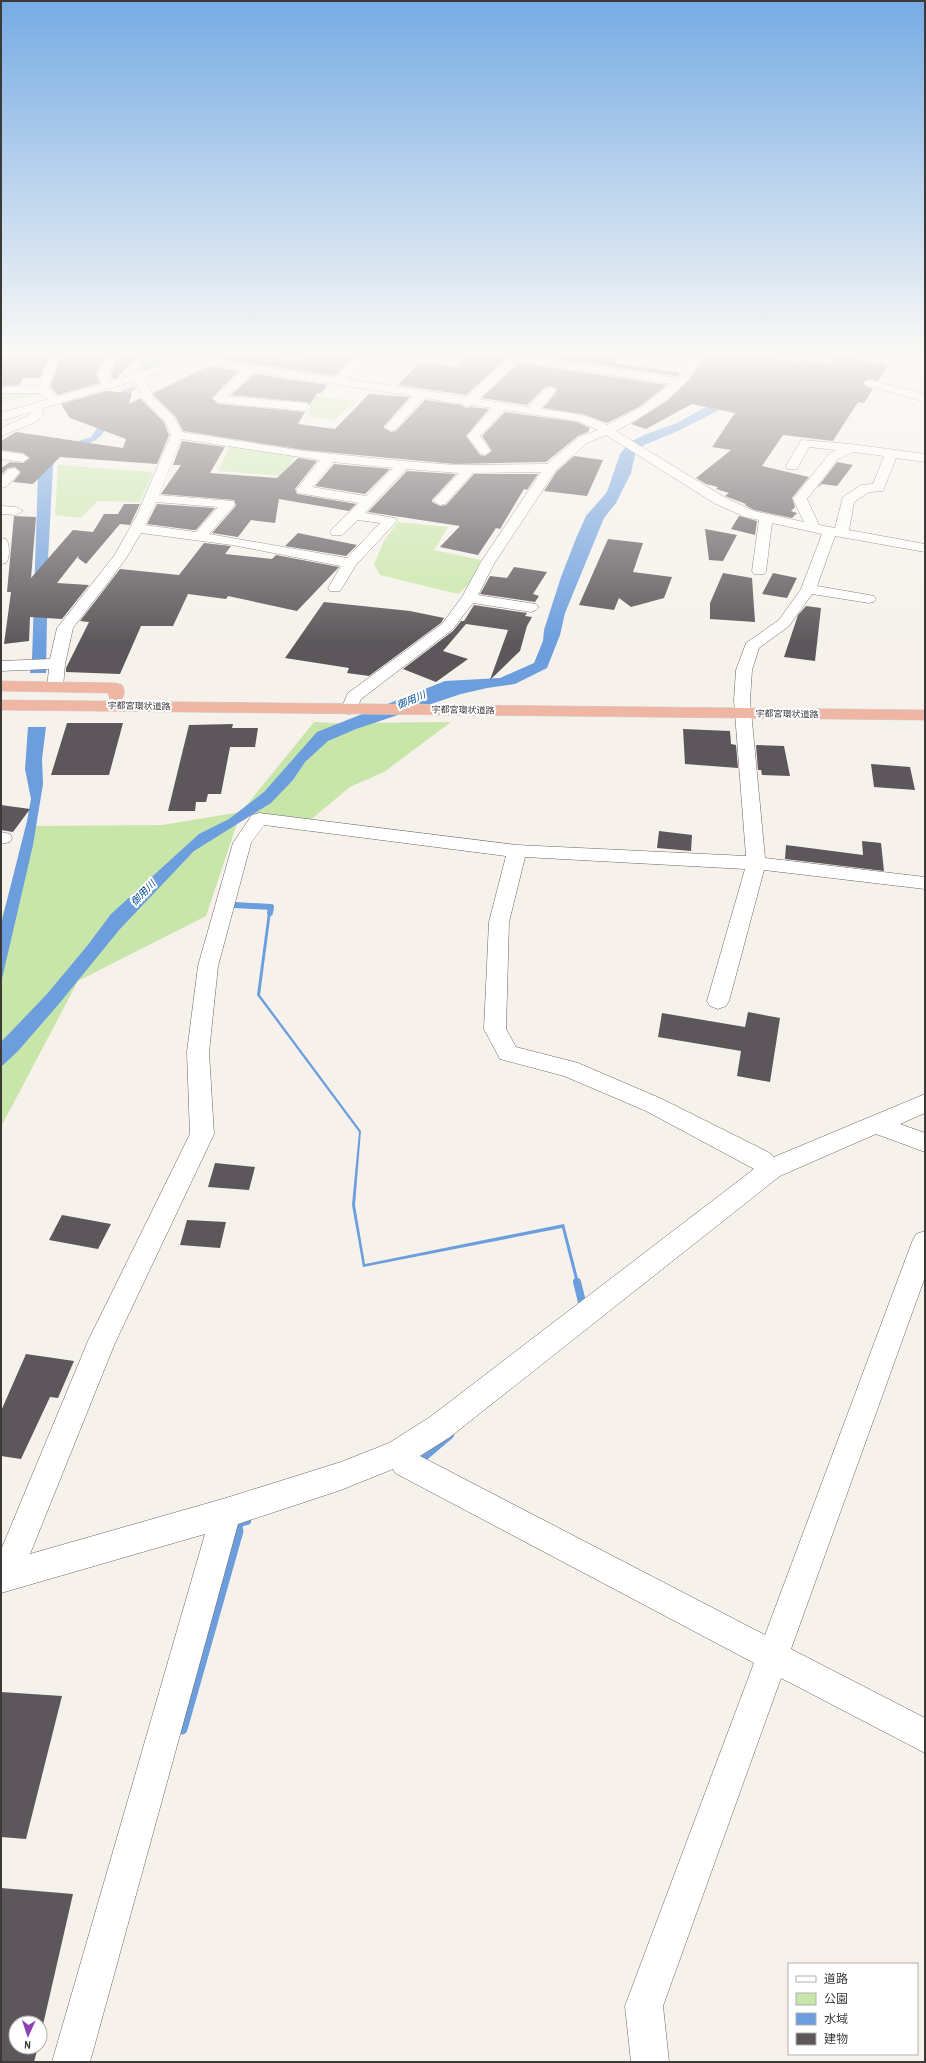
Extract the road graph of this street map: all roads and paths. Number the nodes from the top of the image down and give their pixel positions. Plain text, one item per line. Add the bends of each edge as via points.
1 (170, 451) edge
2 (290, 451) edge
3 (569, 451) edge
4 (638, 451) edge
5 (800, 451) edge
6 (844, 451) edge
7 (873, 451) edge
8 (891, 454) junction
9 (1, 455) edge
10 (330, 457) junction
11 (23, 458) dead end
12 (925, 458) edge
13 (403, 465) junction
14 (551, 466) junction
15 (792, 466) dead end
16 (470, 468) junction
17 (14, 472) dead end
18 (1, 484) edge
19 (151, 498) junction
20 (369, 500) junction
21 (440, 501) dead end
22 (1, 510) edge
23 (16, 511) dead end
24 (355, 515) junction
25 (766, 518) junction
26 (137, 528) junction
27 (814, 528) junction
28 (337, 532) dead end
29 (836, 532) junction
30 (200, 536) junction
31 (1, 542) edge
32 (925, 548) edge
33 (1, 560) edge
34 (350, 563) junction
35 (760, 571) dead end
36 (335, 588) dead end
37 (808, 589) junction
38 (469, 598) junction
39 (869, 599) dead end
40 (531, 606) dead end
41 (53, 664) junction
42 (1, 666) edge
43 (1, 686) edge
44 (55, 687) junction
45 (1, 694) edge
46 (116, 695) junction
47 (352, 703) junction
48 (925, 703) edge
49 (1, 705) edge
50 (743, 707) junction
51 (257, 708) junction
52 (1, 713) edge
53 (925, 715) edge
54 (518, 851) junction
55 (756, 863) junction
56 (925, 883) edge
57 (718, 1001) dead end
58 (925, 1103) edge
59 (876, 1124) junction
60 (925, 1143) edge
61 (771, 1169) junction
62 (925, 1242) edge
63 (399, 1453) junction
64 (226, 1513) junction
65 (9, 1576) edge
66 (772, 1655) junction
67 (925, 1736) edge
68 (71, 2062) edge
69 (650, 2062) edge

1 - 19 street
2 - 10 street
3 - 14 street
4 - 25 street via 719,500
5 - 15 street
6 - 27 street via 834,456 800,499
7 - 8 street
8 - 12 street
8 - 29 street via 878,488 866,488 848,500
9 - 11 street
10 - 13 street
10 - 20 street via 303,490
13 - 16 street
13 - 20 street
14 - 16 street
14 - 38 street via 488,562
16 - 21 street
17 - 18 street
19 - 26 street
19 - 30 street via 228,504
20 - 24 street
22 - 23 street
24 - 28 street
24 - 34 street via 390,521
25 - 27 street
25 - 35 street
26 - 30 street
26 - 41 street via 120,557 65,628
27 - 29 street
29 - 32 street
29 - 37 street
30 - 34 street
31 - 33 street
34 - 36 street
37 - 39 street
37 - 50 street via 784,623 752,646 744,670
38 - 40 street
38 - 47 street via 447,627
41 - 42 street
41 - 44 street
43 - 44 highway
44 - 46 highway via 116,688
45 - 46 highway, 宇都宮環状道路
46 - 47 highway, 宇都宮環状道路
47 - 50 highway, 宇都宮環状道路
47 - 51 highway, 宇都宮環状道路
48 - 50 highway, 宇都宮環状道路
49 - 51 highway, 宇都宮環状道路
50 - 53 highway, 宇都宮環状道路
50 - 55 street
51 - 52 highway
54 - 55 street
54 - 61 street via 499,922 495,1029 508,1053 570,1069 654,1105 759,1159
54 - 65 street via 259,819 242,843 208,966 198,1052 202,1134 102,1341 14,1554
55 - 56 street
55 - 57 street
58 - 59 street
59 - 60 street
59 - 61 street
61 - 63 street via 440,1427
62 - 66 street
63 - 64 street via 341,1476
63 - 66 street via 405,1462
64 - 65 street
64 - 68 street
66 - 67 street
66 - 69 street via 644,2006

